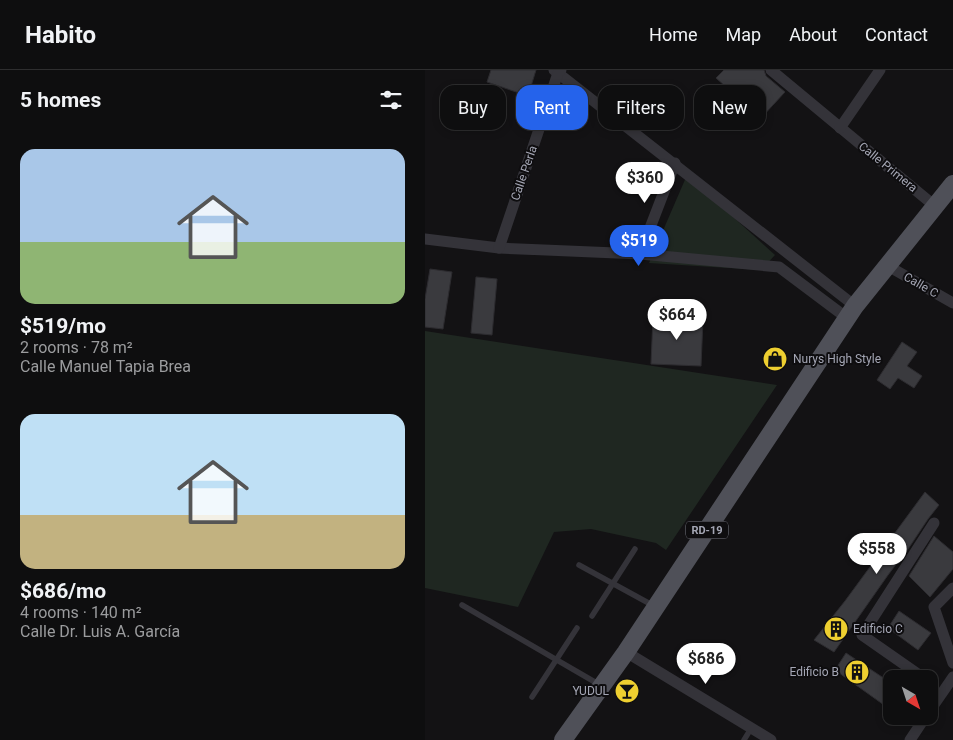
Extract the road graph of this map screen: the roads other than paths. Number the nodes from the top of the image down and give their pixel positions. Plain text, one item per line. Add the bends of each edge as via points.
1 (771, 70) edge
2 (880, 70) edge
3 (558, 71) edge
4 (839, 128) junction
5 (675, 164) junction
6 (953, 184) edge
7 (936, 206) junction
8 (425, 239) edge
9 (499, 248) junction
10 (640, 254) junction
11 (790, 256) junction
12 (888, 266) junction
13 (779, 267) junction
14 (953, 303) edge
15 (851, 312) junction
16 (934, 523) dead end
17 (635, 549) dead end
18 (579, 565) dead end
19 (614, 584) junction
20 (953, 588) edge
21 (462, 605) dead end
22 (656, 607) junction
23 (593, 616) dead end
24 (577, 628) dead end
25 (627, 652) junction
26 (557, 660) junction
27 (953, 664) edge
28 (912, 670) edge
29 (953, 677) edge
30 (602, 686) junction
31 (938, 688) edge
32 (942, 691) junction
33 (532, 697) dead end
34 (938, 697) edge
35 (920, 725) edge
36 (752, 727) junction
37 (563, 740) edge
38 (745, 740) edge
39 (771, 740) edge
40 (910, 740) edge

1 - 4 street, Calle Primera
2 - 4 street
3 - 5 street
3 - 9 street, Calle Perla
4 - 7 street, Calle Primera
5 - 10 street
5 - 11 street
6 - 7 main road, RD-19
7 - 12 main road, RD-19
8 - 9 street
9 - 10 street
10 - 13 street
11 - 13 street
11 - 15 street
12 - 14 street, Calle C
12 - 15 main road, RD-19
13 - 15 street
15 - 22 main road, RD-19
16 - 28 street via 862,635
17 - 19 lane
18 - 19 lane
19 - 22 lane
19 - 23 lane
20 - 27 street via 934,607
21 - 26 lane
22 - 25 main road, RD-19
24 - 26 lane
25 - 30 main road, RD-19
25 - 36 street
26 - 30 lane
26 - 33 lane
29 - 32 street
30 - 37 main road, RD-19
31 - 32 street
32 - 34 street
35 - 40 street
36 - 38 lane
36 - 39 street

